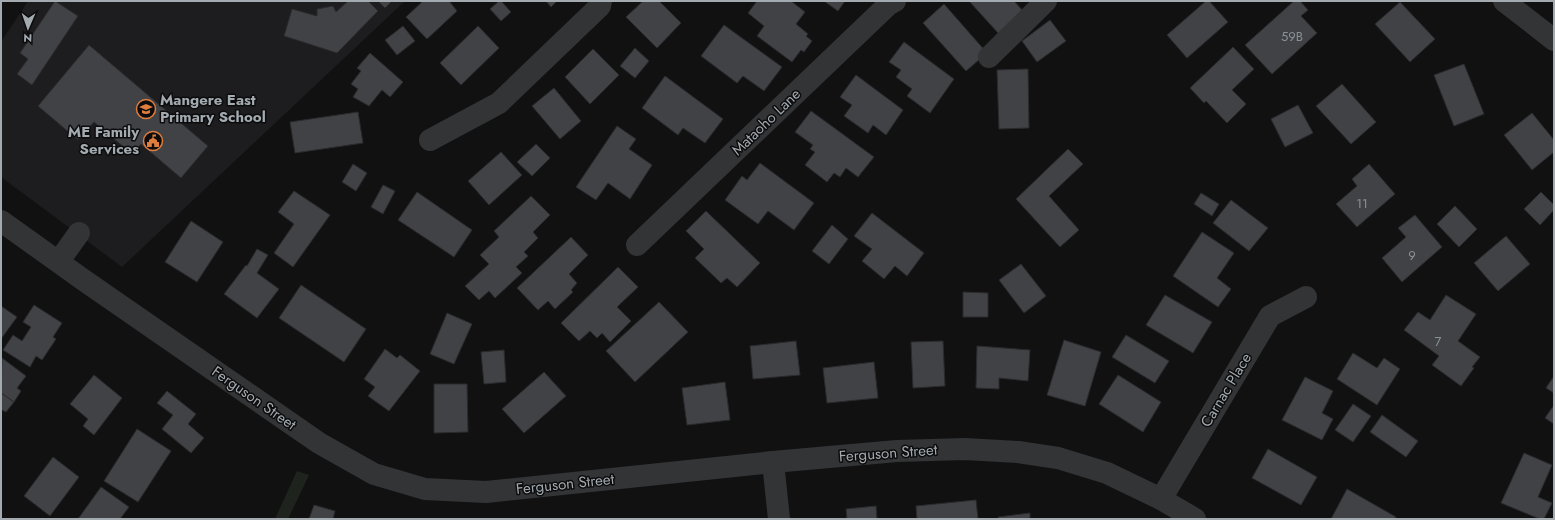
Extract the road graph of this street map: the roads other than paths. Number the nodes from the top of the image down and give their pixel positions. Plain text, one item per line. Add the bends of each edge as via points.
1 (601, 1) edge
2 (895, 1) edge
3 (1046, 1) edge
4 (1504, 1) edge
5 (1554, 40) edge
6 (989, 57) dead end
7 (430, 140) dead end
8 (1, 221) edge
9 (79, 233) dead end
10 (637, 245) dead end
11 (58, 261) junction
12 (1306, 297) dead end
13 (773, 462) junction
14 (1161, 499) junction
15 (779, 519) edge
16 (1195, 519) edge

1 - 7 street via 600,6 498,103
2 - 10 street, Mataoho Lane via 882,10
3 - 6 street
4 - 5 street
8 - 11 street, Ferguson Street
9 - 11 street
11 - 13 street, Ferguson Street via 319,443 374,474 425,489 486,492
12 - 14 street, Carnac Place via 1270,316
13 - 14 street, Ferguson Street via 897,451 965,449 1018,452 1058,458 1106,473
13 - 15 street
14 - 16 street, Ferguson Street

